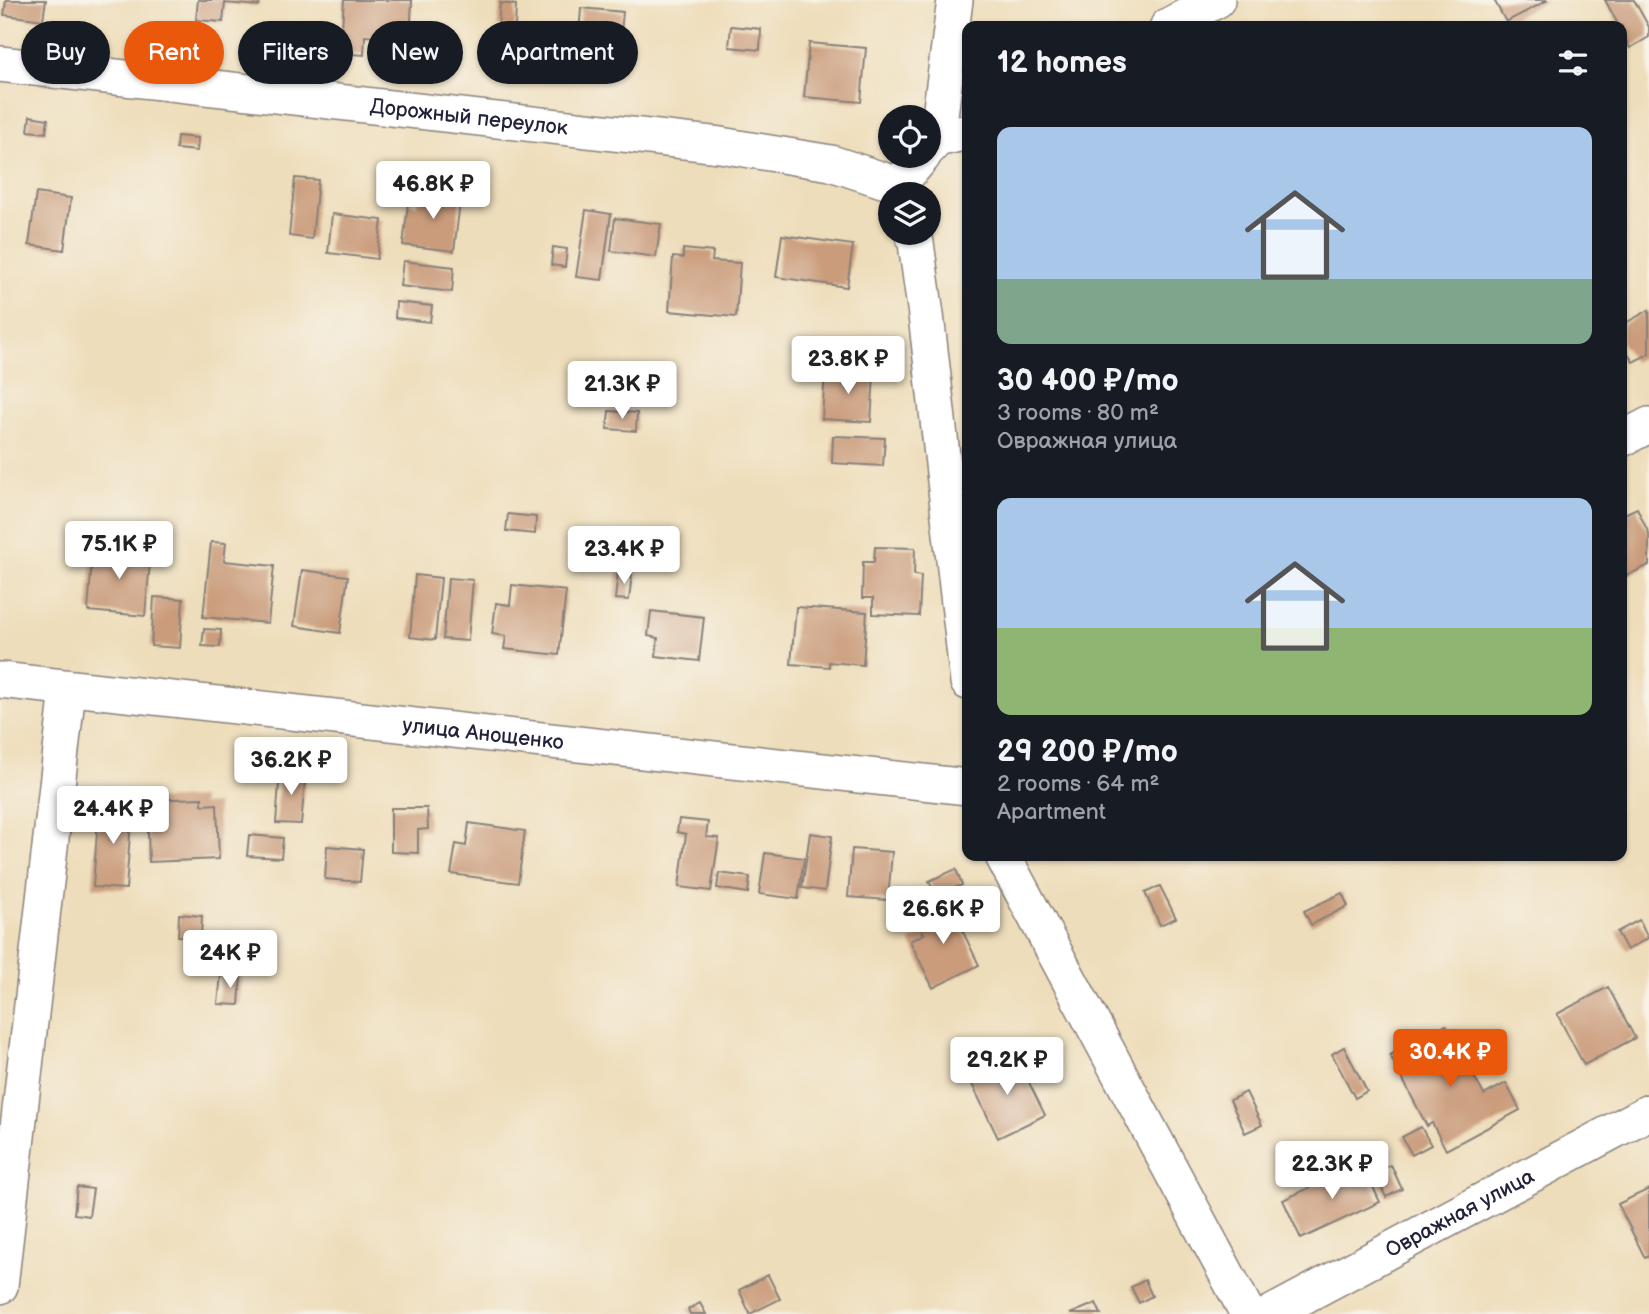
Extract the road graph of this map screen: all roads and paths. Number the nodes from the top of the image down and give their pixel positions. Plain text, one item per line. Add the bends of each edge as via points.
1 (955, 0) edge
2 (1217, 0) edge
3 (1177, 21) edge
4 (0, 64) edge
5 (941, 126) edge
6 (918, 168) edge
7 (879, 182) edge
8 (906, 182) edge
9 (916, 245) edge
10 (1649, 425) edge
11 (1627, 436) edge
12 (962, 630) edge
13 (0, 680) edge
14 (68, 689) junction
15 (962, 786) edge
16 (1006, 861) edge
17 (1649, 1112) edge
18 (0, 1286) edge
19 (1248, 1314) edge
20 (1270, 1314) edge

1 - 5 street
2 - 3 street
4 - 7 street, Дорожный переулок via 720,145 831,163
6 - 8 street, Дорожный переулок
9 - 12 street
10 - 11 street
13 - 14 street, улица Анощенко
14 - 15 street, улица Анощенко
14 - 18 street
16 - 19 street
17 - 20 street, Овражная улица

